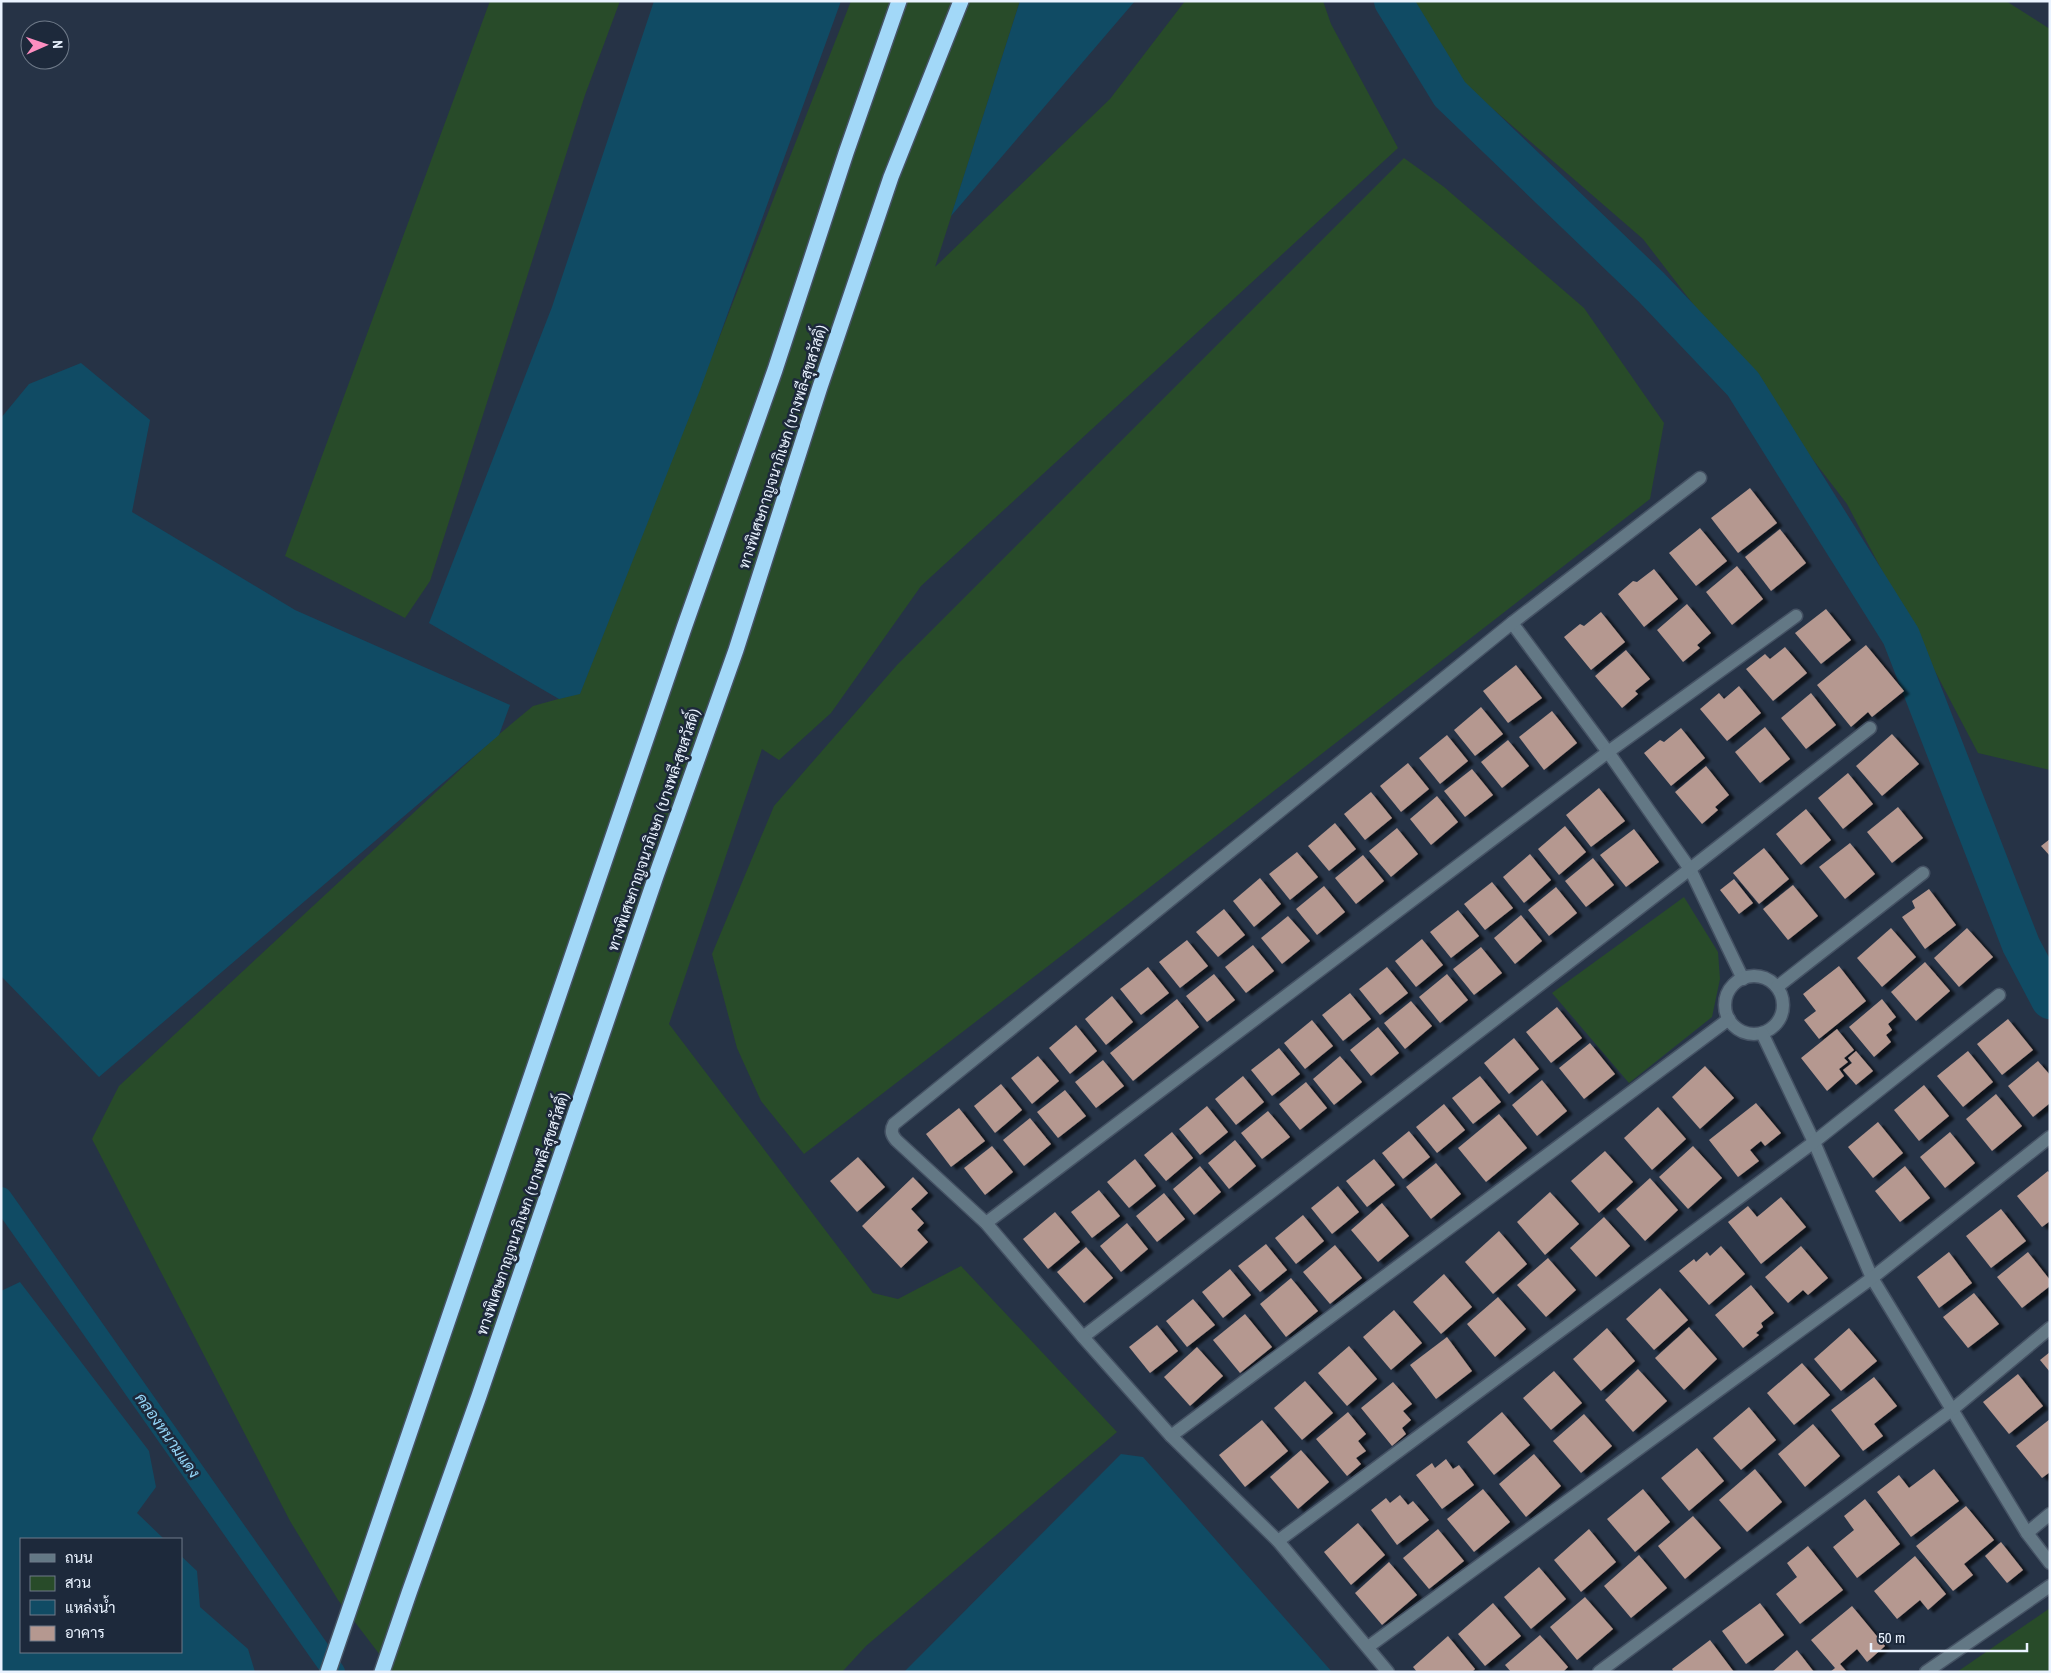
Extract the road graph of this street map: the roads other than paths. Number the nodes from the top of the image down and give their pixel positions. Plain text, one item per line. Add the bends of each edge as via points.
1 (899, 1) edge
2 (961, 1) edge
3 (1700, 478) dead end
4 (1796, 616) dead end
5 (1512, 623) junction
6 (1870, 728) dead end
7 (1608, 752) junction
8 (1690, 869) junction
9 (1923, 873) dead end
10 (1743, 979) junction
11 (1777, 987) junction
12 (1999, 995) dead end
13 (1729, 1019) junction
14 (1762, 1033) junction
15 (2050, 1137) edge
16 (1814, 1142) junction
17 (986, 1223) junction
18 (1872, 1278) junction
19 (2050, 1328) edge
20 (1083, 1337) junction
21 (1953, 1409) junction
22 (1171, 1436) junction
23 (2050, 1514) edge
24 (2027, 1533) junction
25 (1278, 1541) junction
26 (2050, 1563) edge
27 (2050, 1586) edge
28 (1368, 1647) junction
29 (328, 1672) edge
30 (382, 1672) edge
31 (1388, 1672) edge
32 (1599, 1672) edge
33 (1926, 1672) edge

1 - 29 highway, ทางพิเศษกาญจนาภิเษก (บางพลี-สุขสวัสดิ์) via 776,370 637,764
2 - 30 highway, ทางพิเศษกาญจนาภิเษก (บางพลี-สุขสวัสดิ์) via 891,177 736,650
3 - 5 street
4 - 7 street
5 - 7 street
5 - 17 street via 894,1124 892,1132 896,1140
6 - 8 street
7 - 8 street
7 - 17 street
8 - 10 street
8 - 20 street
9 - 11 street
10 - 11 street via 1761,977
10 - 13 street via 1729,992 1726,1010
11 - 14 street via 1783,1005 1781,1014 1777,1022
12 - 16 street
13 - 14 street via 1743,1032
13 - 22 street
14 - 16 street
15 - 18 street
16 - 18 street
16 - 25 street
17 - 20 street
18 - 21 street
18 - 28 street
19 - 21 street
20 - 22 street
21 - 24 street
21 - 32 street
22 - 25 street
23 - 24 street
24 - 26 street
25 - 28 street
27 - 33 street
28 - 31 street

